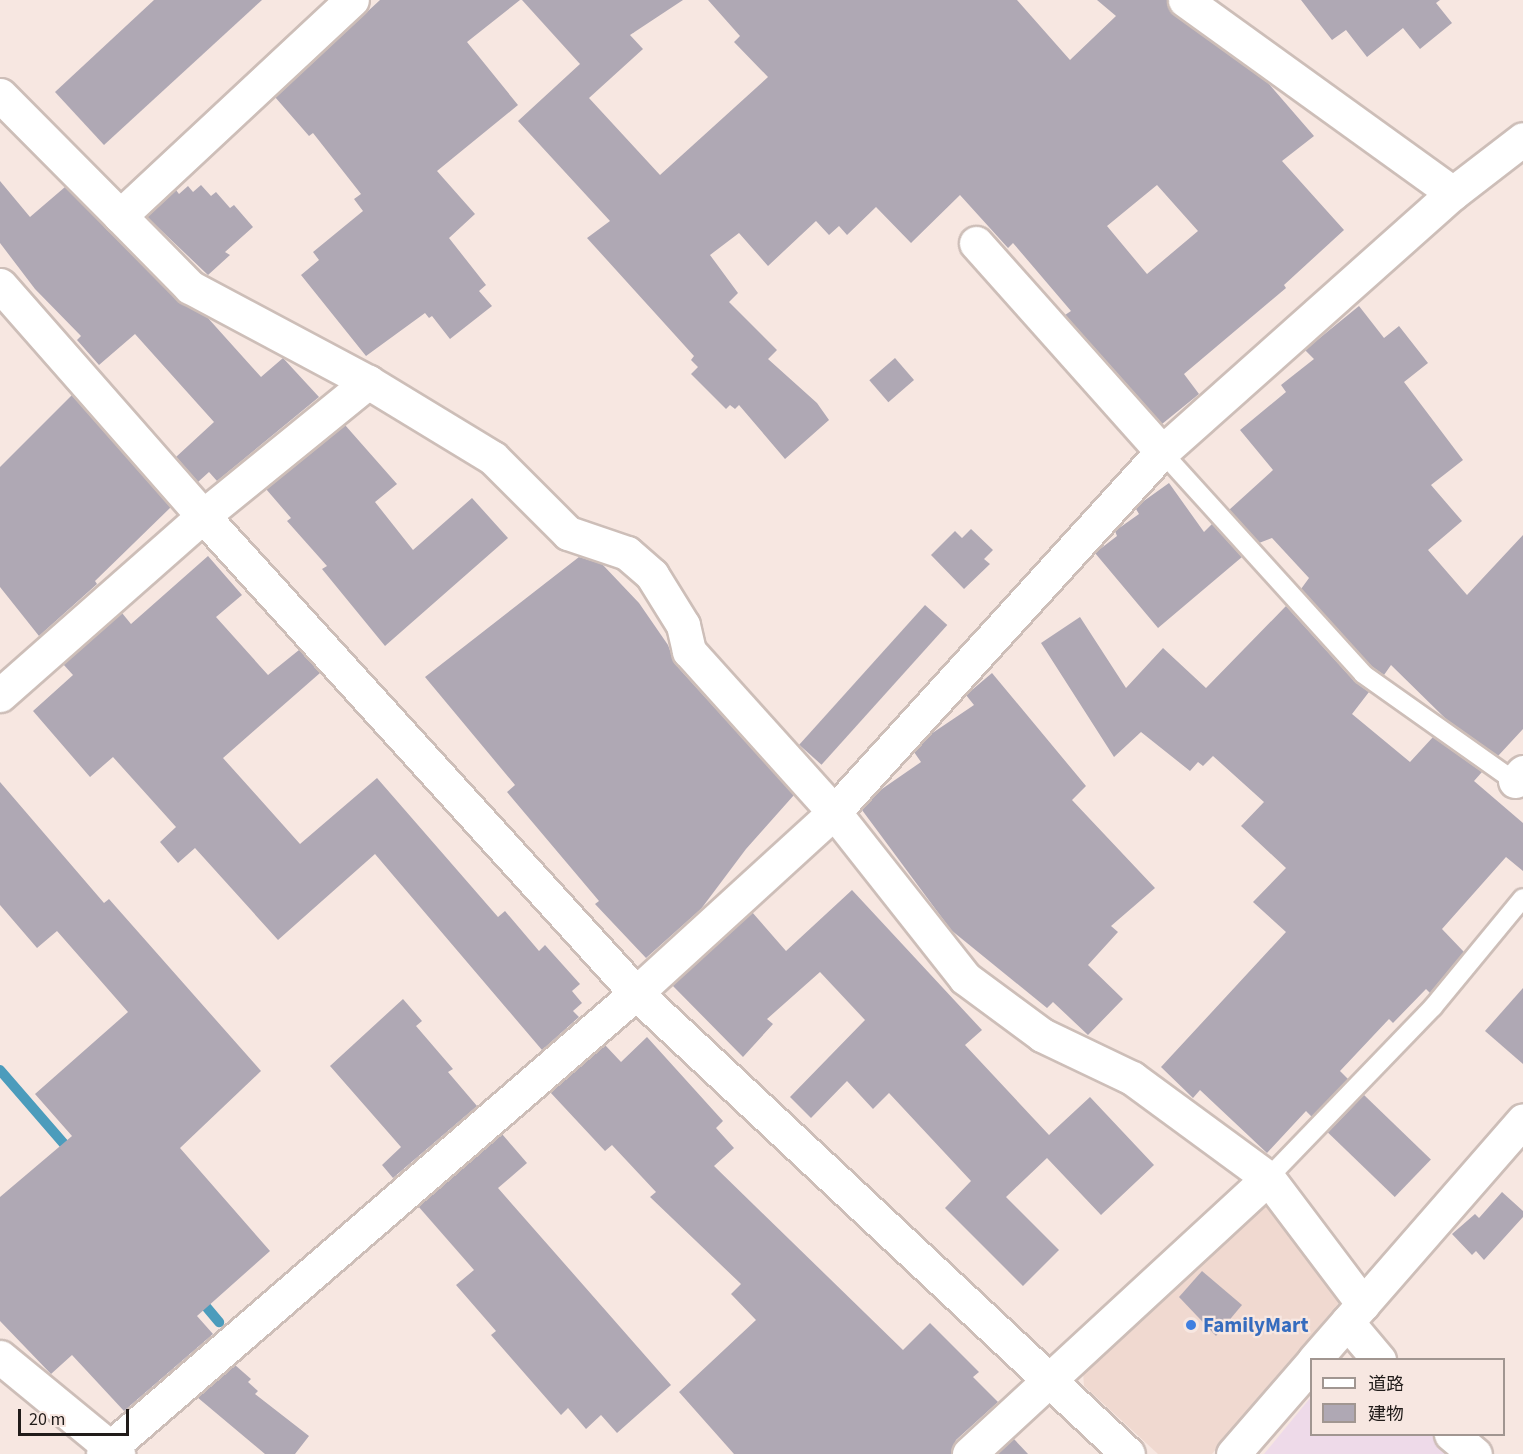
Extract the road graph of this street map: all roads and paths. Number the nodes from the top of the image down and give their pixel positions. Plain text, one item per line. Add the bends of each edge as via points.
1 (352, 0) edge
2 (1185, 0) edge
3 (0, 95) edge
4 (1523, 140) edge
5 (1453, 193) junction
6 (120, 216) junction
7 (976, 243) dead end
8 (0, 285) edge
9 (368, 382) junction
10 (1162, 452) junction
11 (202, 516) junction
12 (0, 695) edge
13 (1520, 781) edge
14 (834, 812) junction
15 (1523, 898) edge
16 (636, 993) junction
17 (1523, 1120) edge
18 (1268, 1178) junction
19 (1355, 1313) junction
20 (0, 1357) edge
21 (1315, 1358) edge
22 (1378, 1358) edge
23 (1310, 1364) edge
24 (1047, 1380) junction
25 (1453, 1436) edge
26 (111, 1452) edge
27 (969, 1454) edge
28 (1128, 1454) edge
29 (1233, 1454) edge
30 (1475, 1454) edge

1 - 6 street
2 - 5 street
3 - 6 street
4 - 5 street
5 - 10 street
6 - 9 street via 190,287
7 - 10 street
8 - 11 street
9 - 11 street
9 - 14 street via 493,458 568,533 627,553 652,575 683,625 688,651
10 - 13 lane via 1363,674
10 - 14 street
11 - 12 street
11 - 16 street
14 - 16 street
14 - 18 street via 964,978 1042,1035 1132,1078
15 - 18 lane via 1433,1007
16 - 24 street
16 - 26 street
17 - 19 street
18 - 19 street
18 - 24 street
19 - 21 street
19 - 22 street
20 - 26 street
23 - 29 street
24 - 27 street
24 - 28 street
25 - 30 street

